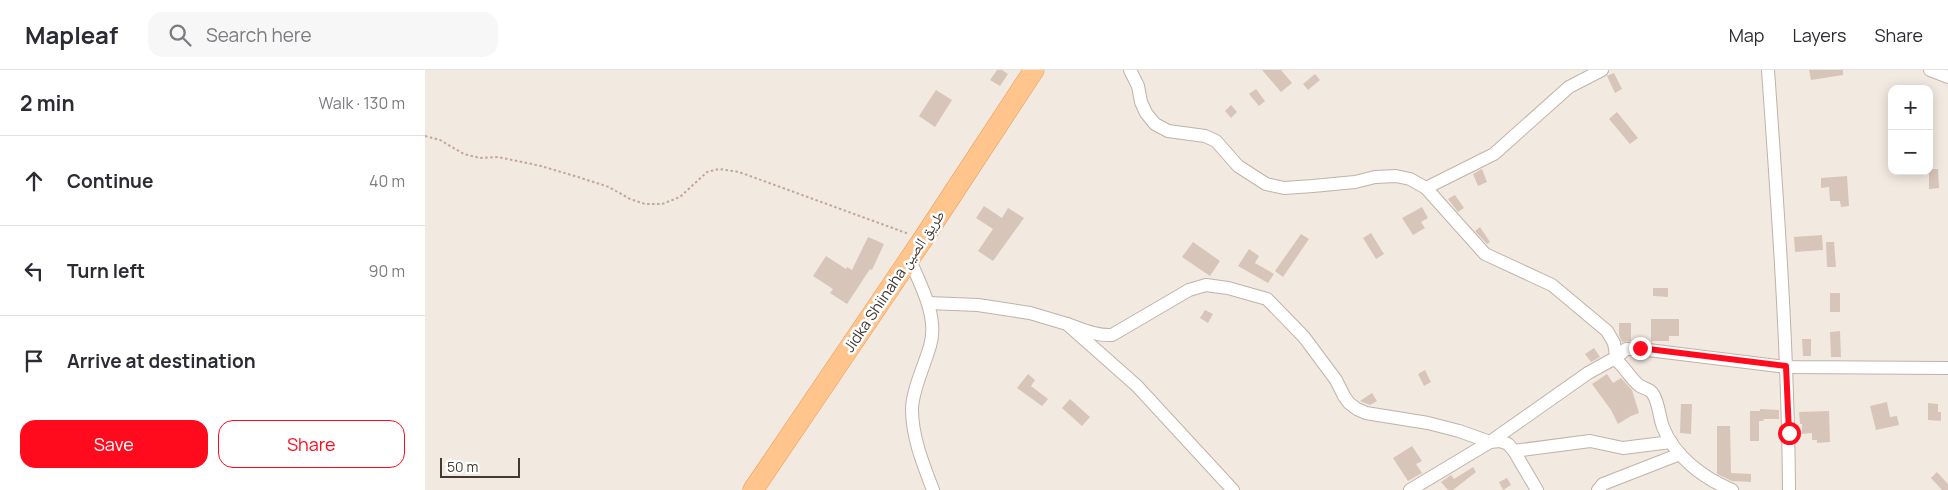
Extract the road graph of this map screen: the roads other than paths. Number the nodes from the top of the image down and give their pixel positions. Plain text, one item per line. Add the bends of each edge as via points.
1 (1034, 70) edge
2 (1130, 70) edge
3 (1602, 70) edge
4 (1768, 70) edge
5 (1930, 70) edge
6 (1948, 77) edge
7 (1426, 188) junction
8 (909, 258) junction
9 (929, 303) junction
10 (1067, 324) junction
11 (1617, 357) junction
12 (1786, 366) junction
13 (1948, 368) edge
14 (1490, 442) junction
15 (1671, 442) junction
16 (1514, 451) junction
17 (1680, 454) junction
18 (753, 490) edge
19 (933, 490) edge
20 (1233, 490) edge
21 (1410, 490) edge
22 (1537, 490) edge
23 (1598, 490) edge
24 (1731, 490) edge
25 (1789, 490) edge

1 - 8 main road, Jidka Shiinaha طريق الصين
2 - 7 street via 1145,113 1155,124 1168,131 1217,141 1238,166 1266,184 1284,188 1396,176
3 - 7 street via 1569,87 1494,154
4 - 12 street
5 - 6 street
7 - 11 street via 1485,254 1552,285 1607,331
8 - 9 street
8 - 18 main road, Jidka Shiinaha طريق الصين
9 - 10 street via 978,305 1030,313
9 - 19 street via 931,344 912,408 917,448
10 - 14 street via 1091,333 1112,335 1189,290 1206,285 1228,288 1267,299 1304,337 1344,396 1357,409 1459,430
10 - 20 street via 1137,386
11 - 12 street via 1626,348 1640,348
11 - 14 street via 1588,373
11 - 15 street via 1639,386 1651,391 1655,397 1663,427
12 - 13 street
12 - 25 street
14 - 16 street via 1500,441
14 - 21 street
15 - 16 street via 1623,448 1590,441
15 - 17 street
16 - 22 street
17 - 23 street via 1603,484
17 - 24 street via 1702,474

